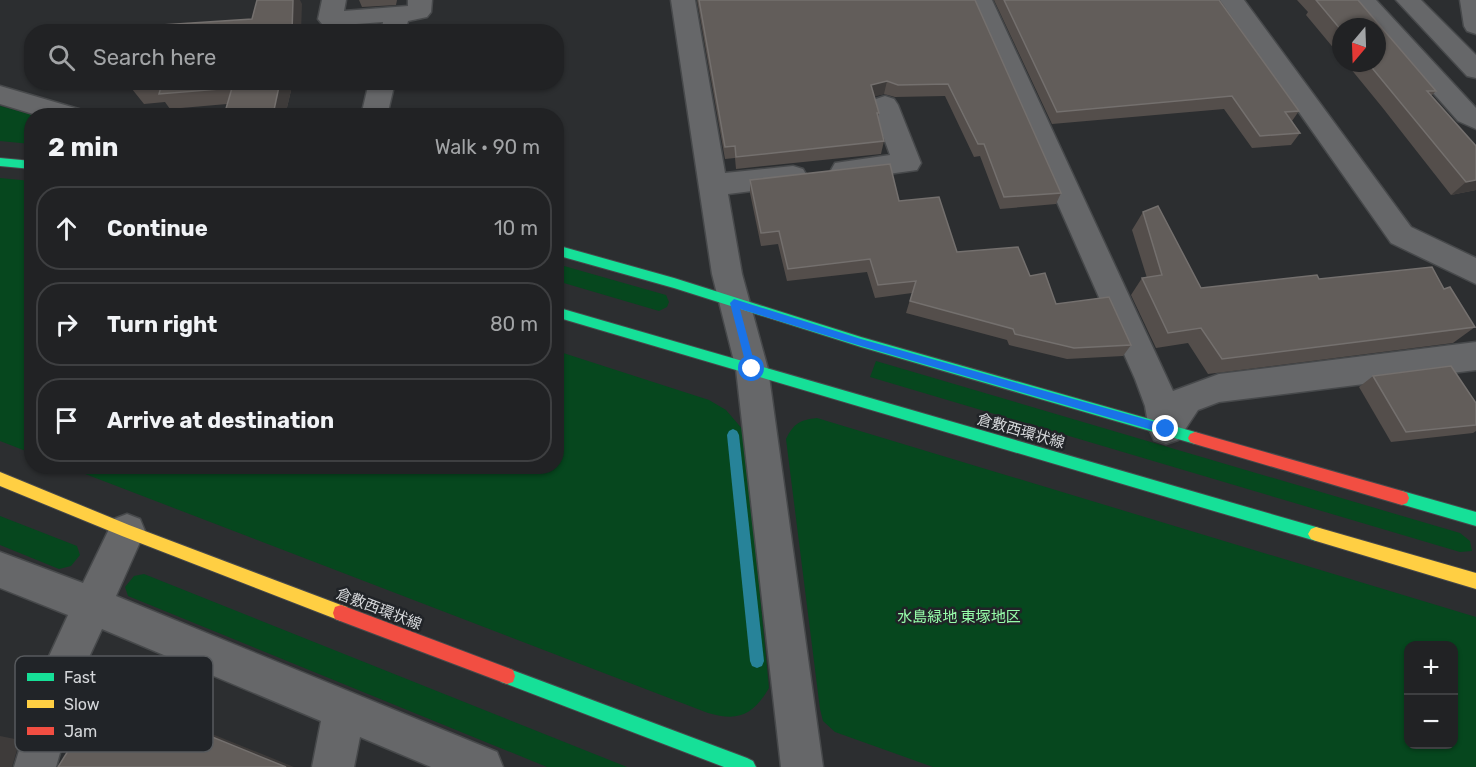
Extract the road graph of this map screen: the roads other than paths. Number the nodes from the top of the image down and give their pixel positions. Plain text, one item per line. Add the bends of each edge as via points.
1 (334, 0) edge
2 (420, 0) edge
3 (683, 0) edge
4 (980, 0) edge
5 (1232, 0) edge
6 (1363, 0) edge
7 (1408, 0) edge
8 (1472, 0) edge
9 (392, 23) edge
10 (1476, 26) edge
11 (1476, 70) edge
12 (380, 90) edge
13 (0, 95) edge
14 (885, 105) dead end
15 (45, 108) edge
16 (376, 108) edge
17 (1476, 120) edge
18 (0, 162) edge
19 (24, 164) edge
20 (713, 185) junction
21 (564, 252) edge
22 (1476, 272) edge
23 (734, 303) junction
24 (564, 314) edge
25 (1476, 356) edge
26 (752, 369) junction
27 (1166, 429) junction
28 (0, 479) edge
29 (1476, 519) edge
30 (127, 531) junction
31 (0, 570) edge
32 (1476, 581) edge
33 (93, 606) junction
34 (69, 656) edge
35 (344, 710) junction
36 (39, 752) edge
37 (35, 767) edge
38 (333, 767) edge
39 (482, 767) edge
40 (747, 767) edge
41 (802, 767) edge

1 - 9 street via 330,19
2 - 9 street via 419,12
3 - 20 street
4 - 27 street via 1151,379
5 - 22 street via 1401,235
6 - 17 street via 1467,115
7 - 11 street
8 - 10 street
12 - 16 street
13 - 15 street
14 - 20 street via 907,163
18 - 19 main road
20 - 23 street
21 - 23 main road
23 - 26 street
23 - 27 main road
24 - 26 main road, 倉敷西環状線
25 - 27 street via 1219,388 1186,399
26 - 32 main road, 倉敷西環状線
26 - 41 street
27 - 29 main road
28 - 30 main road, 倉敷西環状線
30 - 33 street
30 - 40 main road, 倉敷西環状線
31 - 33 street
33 - 34 street
33 - 35 street
35 - 38 street
35 - 39 street
36 - 37 street

